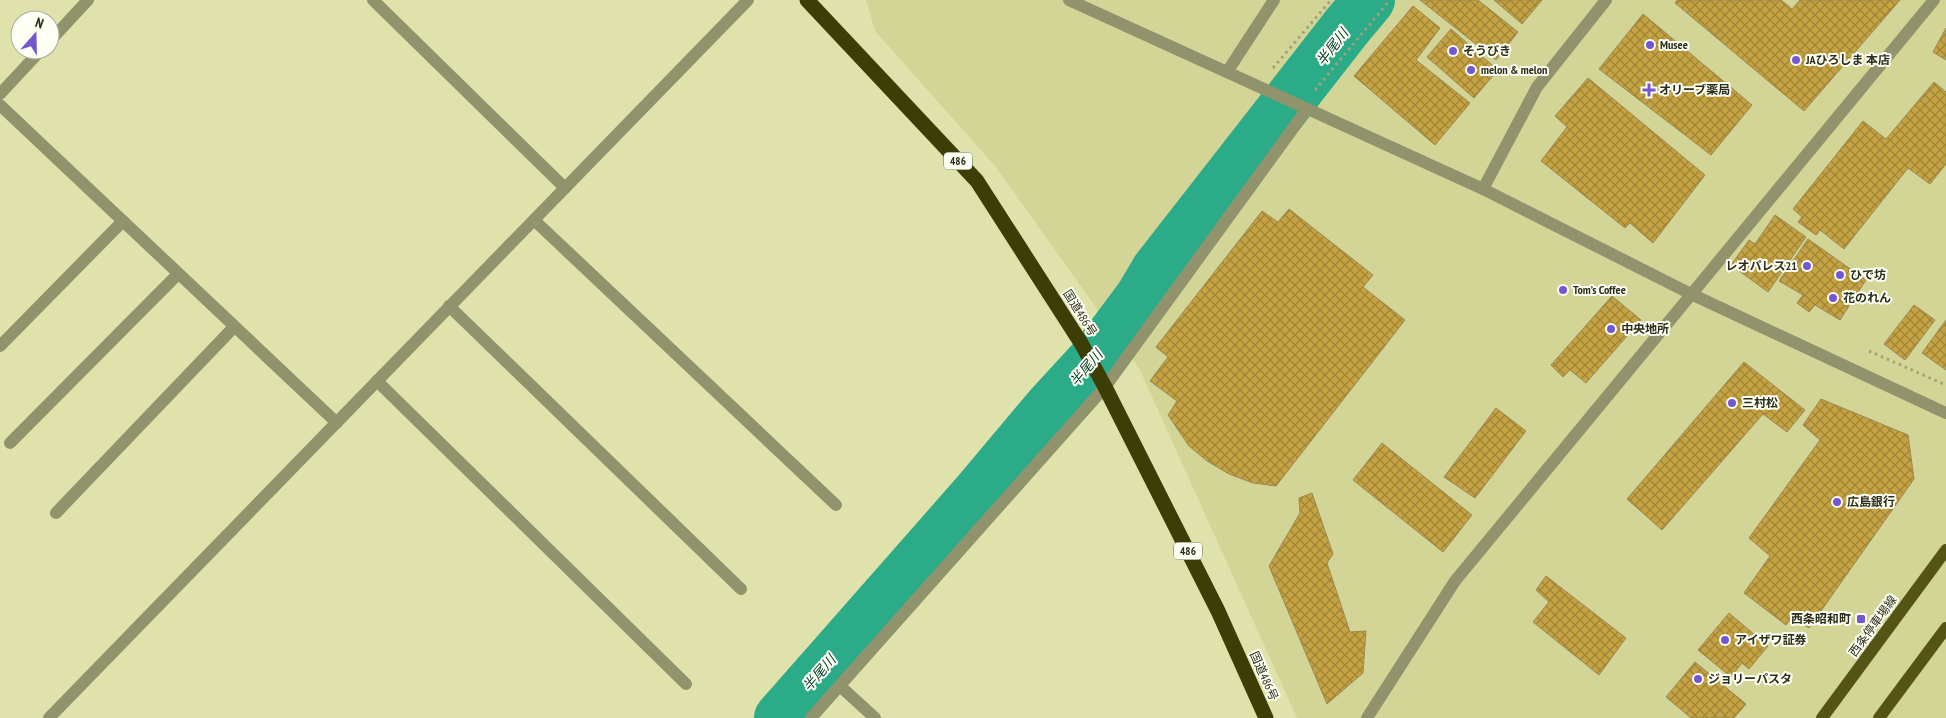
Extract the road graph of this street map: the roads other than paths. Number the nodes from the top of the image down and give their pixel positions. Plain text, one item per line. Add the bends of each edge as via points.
1 (88, 0) edge
2 (373, 0) edge
3 (748, 0) edge
4 (807, 0) edge
5 (1069, 0) edge
6 (1274, 0) edge
7 (1606, 0) edge
8 (1934, 0) edge
9 (60, 29) edge
10 (32, 60) edge
11 (1227, 72) junction
12 (0, 94) edge
13 (0, 105) edge
14 (1307, 109) junction
15 (565, 188) junction
16 (1483, 189) junction
17 (534, 220) junction
18 (123, 221) junction
19 (178, 274) junction
20 (1691, 294) junction
21 (449, 306) junction
22 (234, 327) junction
23 (0, 346) edge
24 (377, 381) junction
25 (1105, 386) junction
26 (1946, 413) edge
27 (337, 423) junction
28 (10, 443) dead end
29 (836, 505) dead end
30 (56, 513) dead end
31 (1946, 550) edge
32 (741, 589) dead end
33 (1946, 628) edge
34 (686, 684) dead end
35 (840, 686) junction
36 (49, 718) edge
37 (811, 718) edge
38 (875, 718) edge
39 (1266, 718) edge
40 (1367, 718) edge
41 (1822, 718) edge
42 (1880, 718) edge

1 - 9 street
2 - 15 street
3 - 15 street
4 - 25 highway, 国道486号 / 486 via 977,181 1081,342
5 - 11 street
6 - 11 street
7 - 16 street via 1537,87
8 - 20 street
10 - 12 street
11 - 14 street
13 - 18 street
14 - 16 street
14 - 25 street
15 - 17 street
16 - 20 street
17 - 21 street
17 - 29 street
18 - 19 street
18 - 23 street
19 - 22 street
19 - 28 street
20 - 26 street
20 - 40 street via 1455,580
21 - 24 street
21 - 32 street
22 - 27 street
22 - 30 street
24 - 27 street
24 - 34 street
25 - 35 street
25 - 39 highway, 国道486号 / 486 via 1218,611
27 - 36 street
31 - 41 main road, 西条停車場線
33 - 42 main road
35 - 37 street
35 - 38 street

